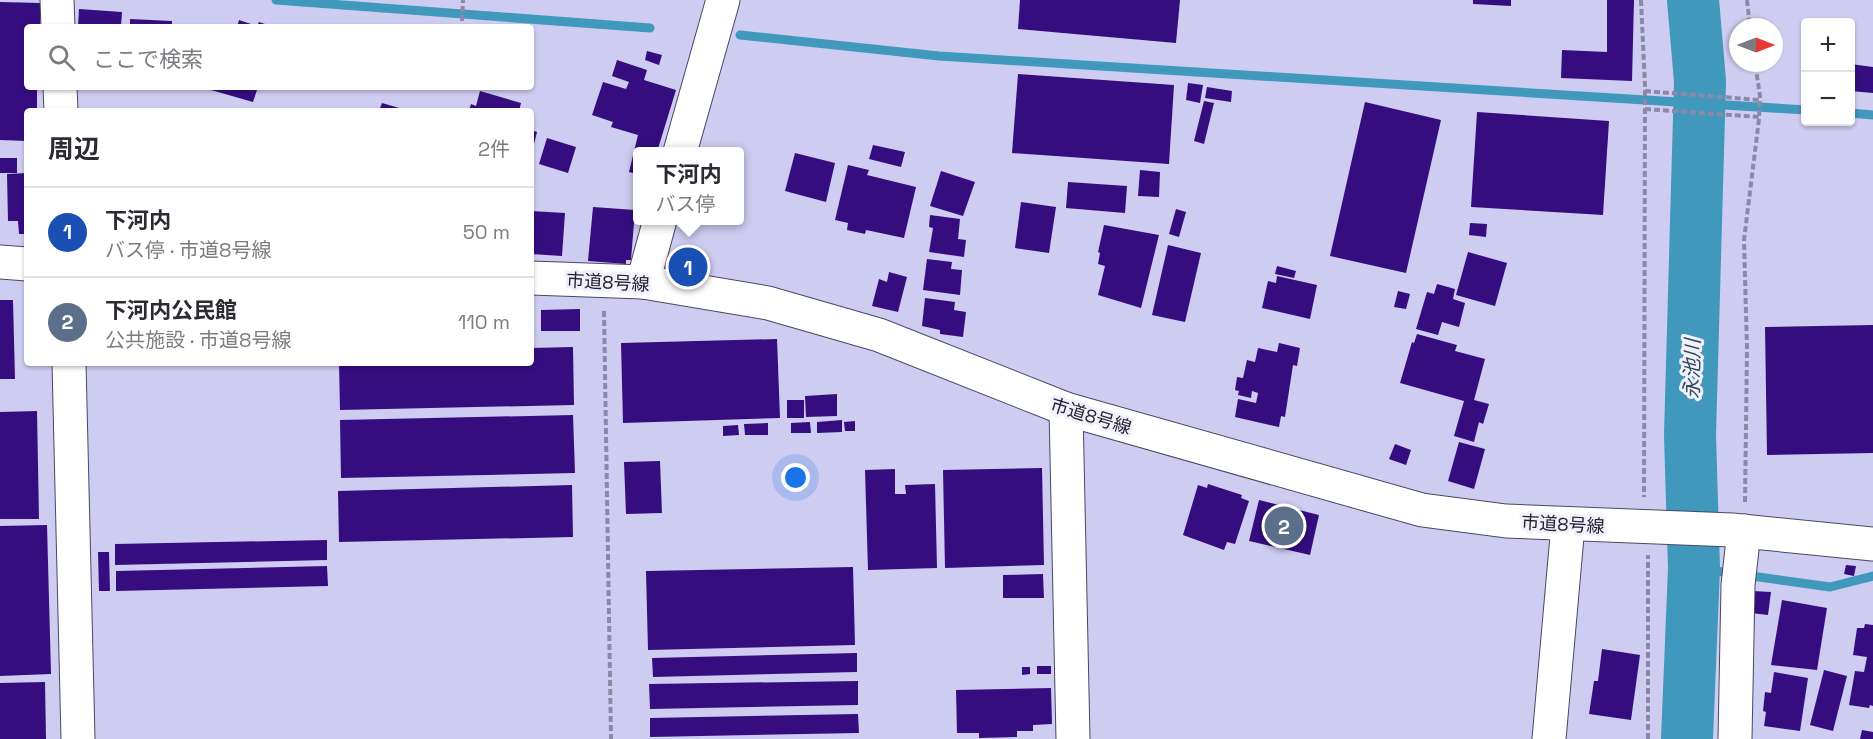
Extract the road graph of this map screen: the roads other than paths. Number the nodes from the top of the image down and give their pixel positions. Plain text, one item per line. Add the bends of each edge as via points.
1 (57, 0) edge
2 (723, 0) edge
3 (58, 24) edge
4 (60, 90) edge
5 (61, 108) edge
6 (681, 147) edge
7 (659, 225) edge
8 (0, 262) edge
9 (24, 264) edge
10 (534, 278) edge
11 (643, 282) junction
12 (69, 366) edge
13 (1066, 410) junction
14 (1568, 525) junction
15 (1873, 544) edge
16 (1738, 551) junction
17 (78, 739) edge
18 (1073, 739) edge
19 (1549, 739) edge
20 (1735, 739) edge

1 - 3 street
2 - 6 street
4 - 5 street
7 - 11 street
8 - 9 street
10 - 11 street, 市道8号線
11 - 13 street, 市道8号線 via 768,303 879,335
12 - 17 street
13 - 14 street, 市道8号線 via 1422,510
13 - 18 street
14 - 16 street, 市道8号線 via 1652,529
14 - 19 street
15 - 16 street
16 - 20 street

